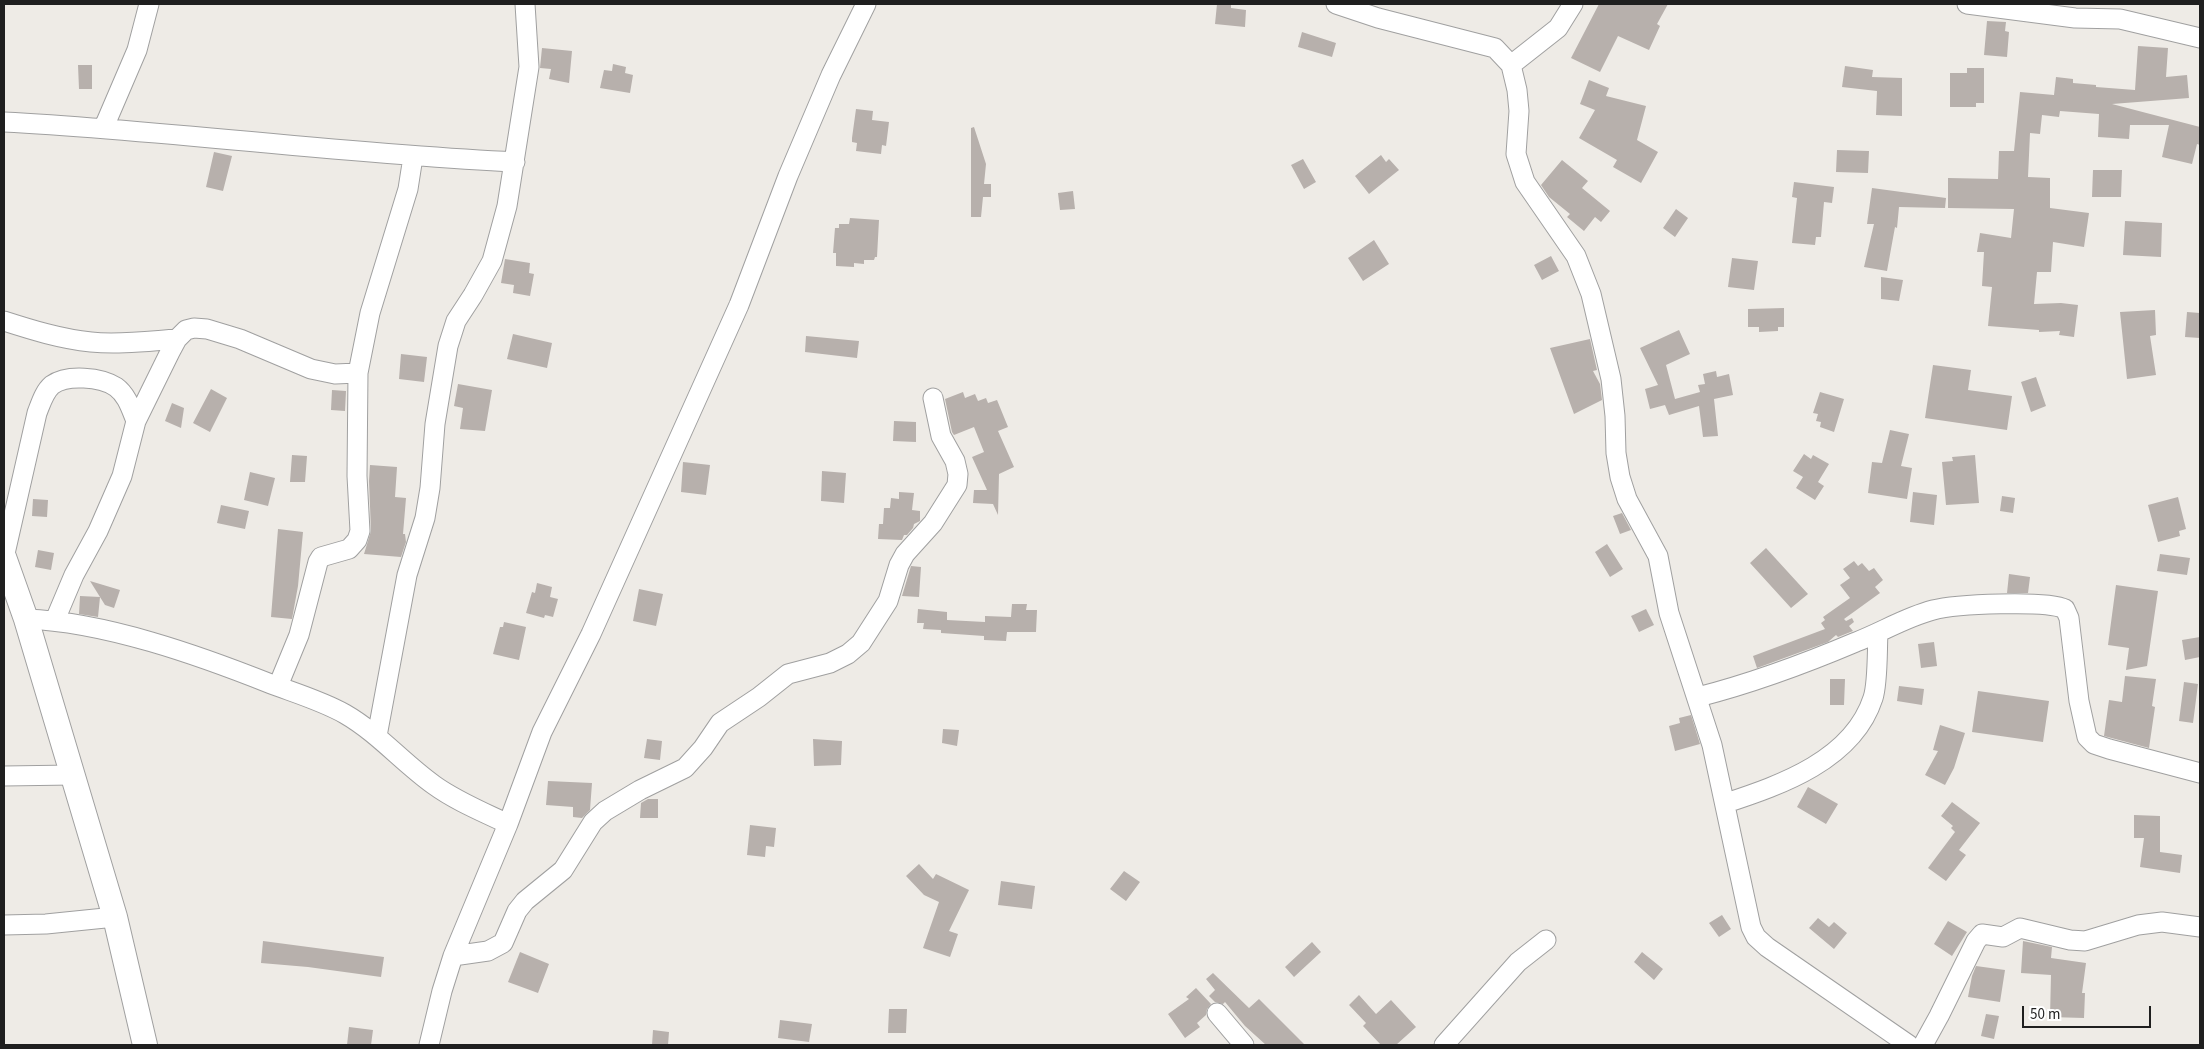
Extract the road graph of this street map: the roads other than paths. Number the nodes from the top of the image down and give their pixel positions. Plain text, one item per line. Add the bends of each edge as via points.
1 (149, 4) edge
2 (525, 4) edge
3 (866, 4) edge
4 (1336, 4) edge
5 (1573, 4) edge
6 (1966, 4) edge
7 (2200, 38) edge
8 (1511, 65) junction
9 (4, 122) edge
10 (104, 128) junction
11 (413, 157) junction
12 (515, 162) junction
13 (4, 321) edge
14 (177, 339) junction
15 (358, 373) junction
16 (933, 398) dead end
17 (136, 421) junction
18 (4, 558) edge
19 (26, 619) junction
20 (55, 620) junction
21 (1878, 633) junction
22 (278, 686) junction
23 (1698, 698) junction
24 (378, 736) junction
25 (2200, 773) edge
26 (72, 775) junction
27 (4, 776) edge
28 (1726, 803) junction
29 (508, 824) junction
30 (115, 917) junction
31 (4, 924) edge
32 (2200, 927) edge
33 (1546, 940) dead end
34 (453, 956) junction
35 (1217, 1013) dead end
36 (145, 1045) edge
37 (429, 1045) edge
38 (1244, 1045) edge
39 (1444, 1045) edge
40 (1909, 1045) edge
41 (1923, 1045) edge

1 - 10 street via 137,50
2 - 12 street via 529,67
3 - 29 street via 792,166 739,304 591,634 542,732
4 - 8 street via 1495,48
5 - 8 street via 1558,28
6 - 7 street via 2075,18 2120,19
8 - 23 street via 1519,111 1516,154 1525,182 1576,256 1591,294 1611,379 1620,477 1627,499 1658,556 1669,613
9 - 10 street
10 - 11 street
11 - 12 street
11 - 15 street via 408,189 370,313
12 - 24 street via 508,206 492,261 456,320 448,346 435,424 425,518 407,575
13 - 14 street via 92,342
14 - 15 street via 186,330 207,329 270,351 311,370
14 - 17 street
15 - 22 street via 360,531 349,548 321,557 318,562 299,635
16 - 34 street via 941,436 955,461 957,485 932,523 905,554 888,600 861,643 848,654 830,662 788,674 720,722 685,768 640,790 593,822 563,870 517,911 503,943 488,951
17 - 18 street via 128,402 116,387 81,377 52,385 37,413
17 - 20 street via 122,476
18 - 19 street
19 - 20 street
19 - 26 street
20 - 22 street via 178,650
21 - 23 street via 1791,669
21 - 25 street via 1935,609 2016,604 2058,606 2069,618 2079,701 2087,737 2094,744 2109,749
21 - 28 street via 1874,696 1865,717 1853,733 1804,773
22 - 24 street via 344,714
23 - 28 street
24 - 29 street via 434,786
26 - 27 street
26 - 30 street
28 - 40 street via 1747,911 1756,937
29 - 34 street
30 - 31 street via 46,924
30 - 36 street
32 - 41 street via 2162,922 2138,925 2085,941 2020,928 2003,937 1982,934
33 - 39 street via 1518,962
34 - 37 street
35 - 38 street

